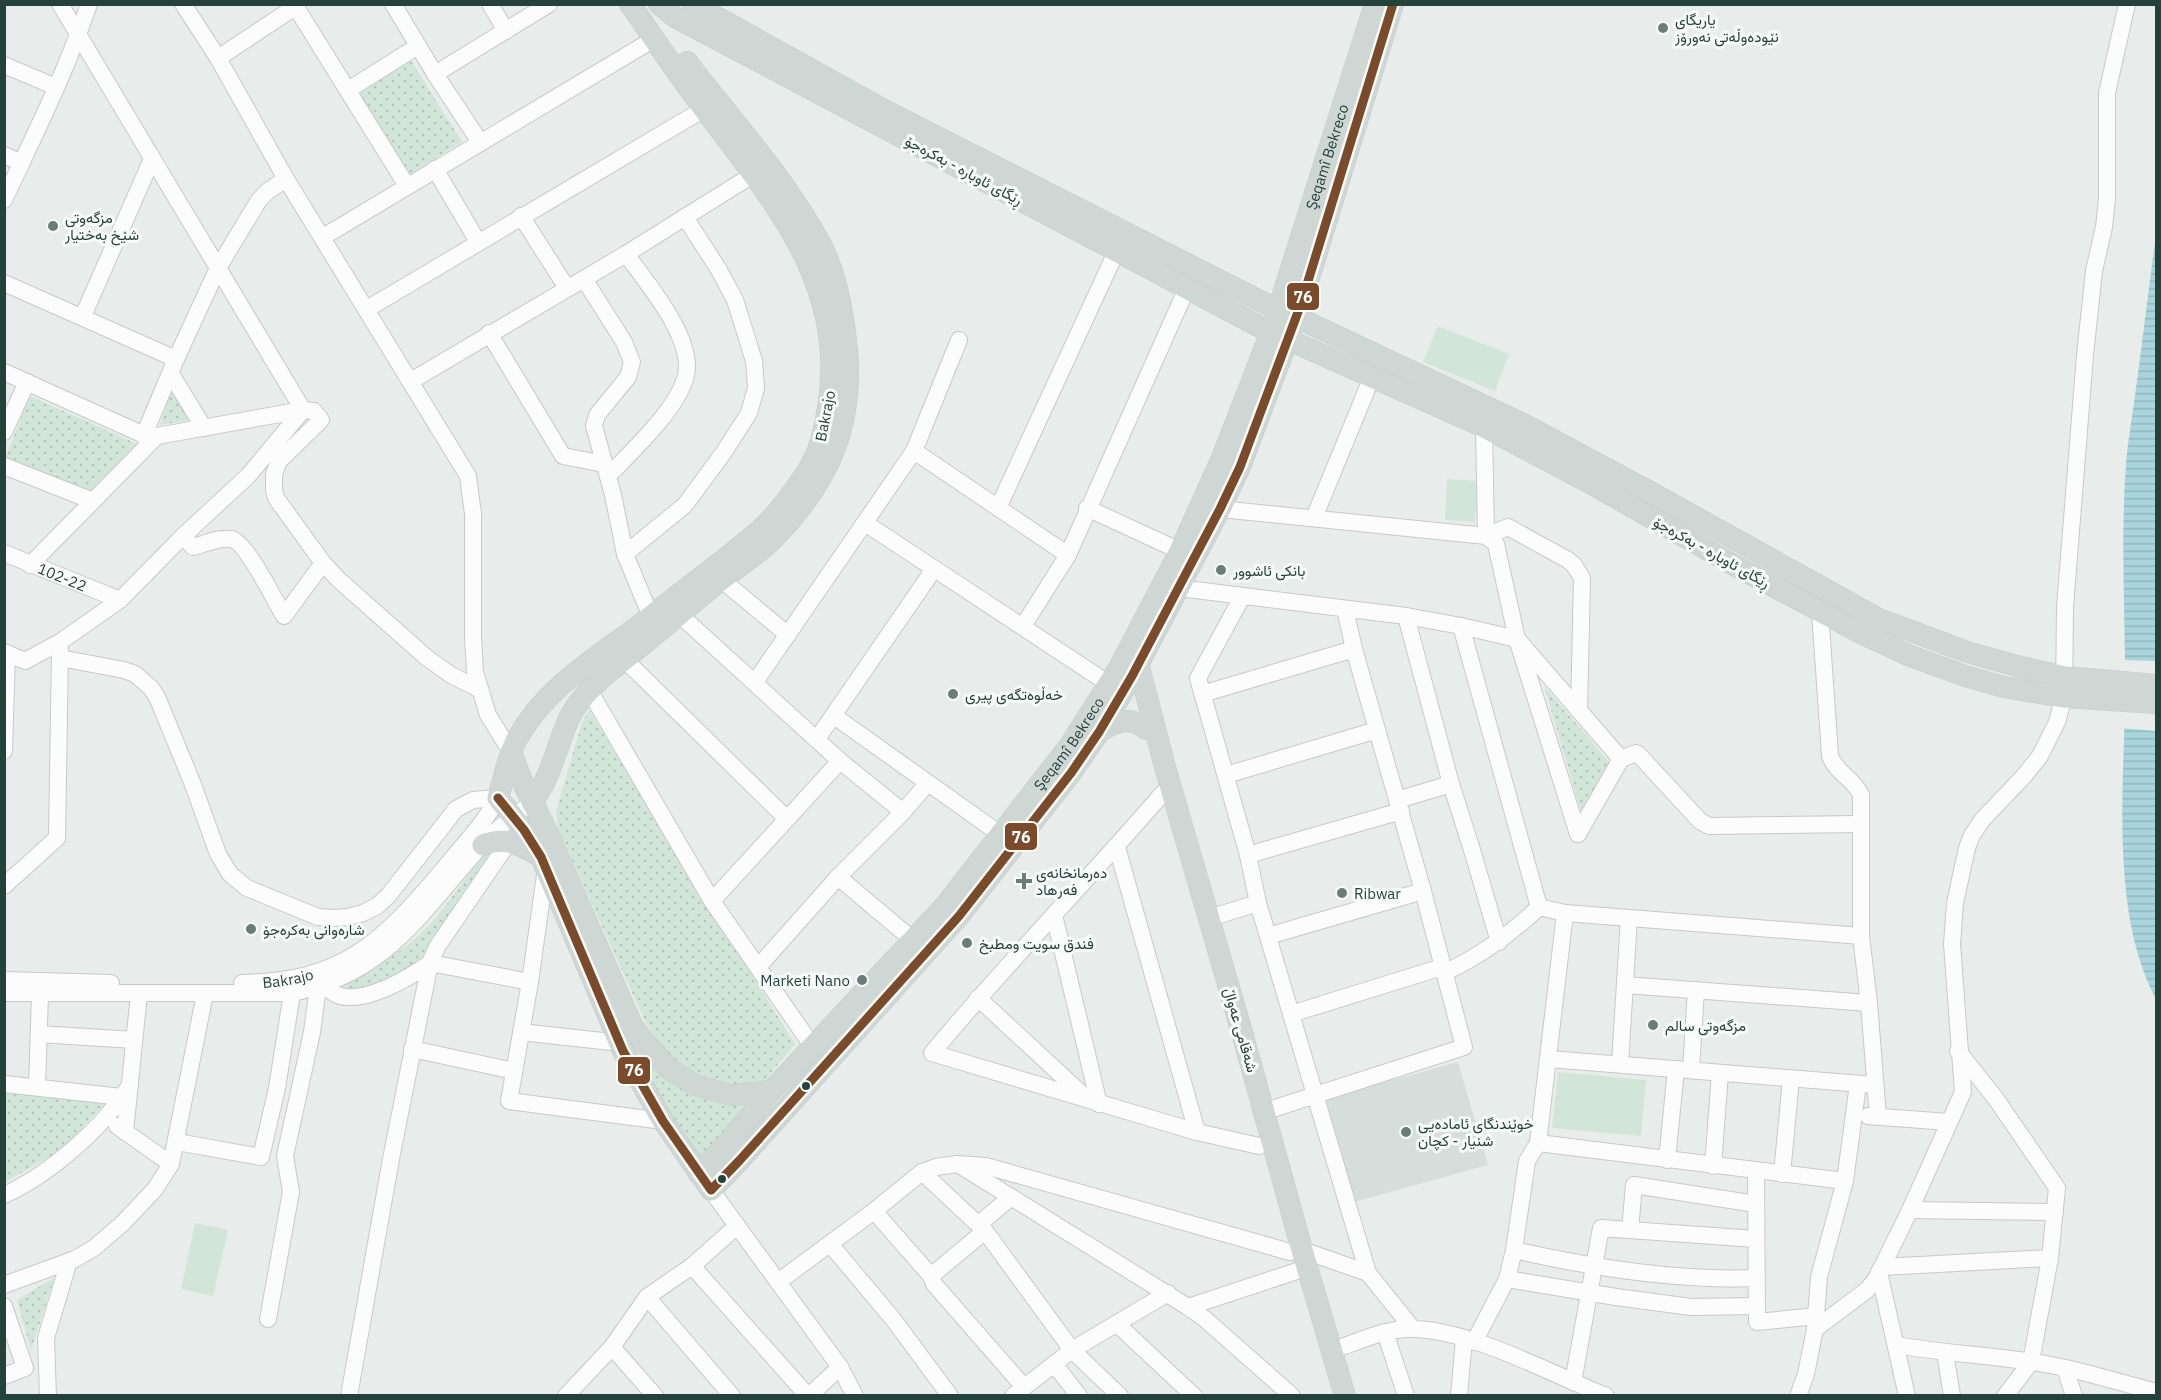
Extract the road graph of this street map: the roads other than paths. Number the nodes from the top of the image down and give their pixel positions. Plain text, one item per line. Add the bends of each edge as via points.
1 (60, 4) edge
2 (89, 4) edge
3 (183, 4) edge
4 (393, 4) edge
5 (490, 4) edge
6 (549, 4) edge
7 (630, 4) edge
8 (643, 4) edge
9 (659, 4) edge
10 (693, 4) edge
11 (1375, 4) edge
12 (1393, 4) edge
13 (2127, 4) edge
14 (294, 5) edge
15 (506, 31) junction
16 (78, 35) junction
17 (654, 39) junction
18 (418, 46) junction
19 (218, 58) junction
20 (4, 65) edge
21 (435, 74) junction
22 (56, 87) junction
23 (348, 90) junction
24 (704, 109) junction
25 (480, 142) junction
26 (4, 155) edge
27 (152, 159) junction
28 (22, 163) junction
29 (435, 170) junction
30 (754, 174) junction
31 (286, 179) junction
32 (1008, 183) junction
33 (407, 186) junction
34 (4, 200) edge
35 (787, 206) junction
36 (521, 216) junction
37 (684, 217) junction
38 (323, 237) junction
39 (478, 242) junction
40 (1117, 250) junction
41 (626, 254) junction
42 (218, 268) junction
43 (584, 279) junction
44 (4, 283) edge
45 (567, 288) junction
46 (1187, 288) junction
47 (367, 309) junction
48 (1287, 313) junction
49 (83, 316) junction
50 (489, 333) junction
51 (1279, 335) junction
52 (959, 340) dead end
53 (174, 366) junction
54 (4, 372) edge
55 (1372, 377) junction
56 (411, 381) junction
57 (27, 382) junction
58 (303, 410) junction
59 (1484, 427) junction
60 (204, 428) junction
61 (4, 432) edge
62 (150, 439) junction
63 (914, 451) junction
64 (4, 466) edge
65 (606, 470) junction
66 (93, 501) junction
67 (998, 508) junction
68 (1087, 508) junction
69 (1220, 509) junction
70 (1314, 518) junction
71 (866, 523) junction
72 (183, 536) junction
73 (1486, 536) junction
74 (1180, 551) junction
75 (4, 554) edge
76 (625, 554) junction
77 (1068, 555) junction
78 (323, 563) junction
79 (30, 565) junction
80 (934, 569) junction
81 (722, 580) junction
82 (1179, 588) junction
83 (1242, 597) junction
84 (120, 600) junction
85 (1345, 609) junction
86 (1820, 611) junction
87 (680, 615) junction
88 (1406, 616) junction
89 (651, 617) junction
90 (1461, 626) junction
91 (1023, 627) junction
92 (788, 635) junction
93 (1517, 639) junction
94 (1354, 649) junction
95 (60, 650) junction
96 (6, 652) edge
97 (624, 659) junction
98 (1120, 679) junction
99 (755, 682) junction
100 (2157, 685) edge
101 (559, 687) junction
102 (2064, 687) junction
103 (479, 689) junction
104 (2106, 690) junction
105 (1202, 694) junction
106 (584, 696) junction
107 (2157, 703) edge
108 (1580, 711) junction
109 (834, 717) junction
110 (1146, 729) junction
111 (1377, 730) junction
112 (1099, 732) junction
113 (817, 739) junction
114 (4, 751) edge
115 (511, 752) junction
116 (1621, 759) junction
117 (840, 761) junction
118 (1226, 775) junction
119 (927, 784) junction
120 (1451, 784) junction
121 (1163, 793) junction
122 (498, 798) junction
123 (532, 802) junction
124 (1399, 806) junction
125 (903, 812) junction
126 (514, 817) junction
127 (787, 819) junction
128 (1861, 824) junction
129 (1000, 834) junction
130 (510, 840) junction
131 (483, 845) junction
132 (1117, 847) junction
133 (1248, 855) junction
134 (543, 862) junction
135 (838, 877) junction
136 (4, 886) edge
137 (1424, 891) junction
138 (712, 901) junction
139 (1258, 903) junction
140 (1539, 907) junction
141 (1565, 913) junction
142 (1054, 915) junction
143 (1209, 918) junction
144 (1629, 918) junction
145 (1268, 936) junction
146 (1861, 936) junction
147 (912, 940) junction
148 (1499, 942) junction
149 (430, 963) junction
150 (759, 966) junction
151 (1443, 970) junction
152 (4, 980) edge
153 (530, 982) junction
154 (1625, 985) junction
155 (321, 987) junction
156 (1696, 990) junction
157 (4, 993) edge
158 (292, 993) junction
159 (40, 994) junction
160 (139, 994) junction
161 (205, 994) junction
162 (978, 998) junction
163 (1869, 1003) junction
164 (1291, 1014) junction
165 (521, 1032) junction
166 (39, 1034) junction
167 (134, 1040) junction
168 (620, 1043) junction
169 (813, 1047) junction
170 (412, 1049) junction
171 (1958, 1051) junction
172 (1549, 1059) junction
173 (1620, 1064) junction
174 (1683, 1070) junction
175 (514, 1071) junction
176 (1720, 1073) junction
177 (1791, 1079) junction
178 (4, 1084) edge
179 (1858, 1084) junction
180 (1875, 1086) junction
181 (37, 1087) junction
182 (126, 1091) junction
183 (771, 1091) junction
184 (1963, 1092) junction
185 (1315, 1096) junction
186 (1996, 1098) junction
187 (1093, 1101) junction
188 (1263, 1112) junction
189 (1855, 1114) junction
190 (105, 1117) junction
191 (1878, 1117) junction
192 (663, 1120) junction
193 (1948, 1122) junction
194 (125, 1131) junction
195 (1197, 1131) junction
196 (177, 1142) junction
197 (1538, 1143) junction
198 (1259, 1146) junction
199 (732, 1154) junction
200 (1667, 1160) junction
201 (171, 1164) junction
202 (957, 1164) junction
203 (1713, 1166) junction
204 (1756, 1171) junction
205 (922, 1172) junction
206 (1782, 1174) junction
207 (1845, 1181) junction
208 (705, 1182) junction
209 (4, 1195) edge
210 (1010, 1198) junction
211 (1756, 1204) junction
212 (1910, 1210) junction
213 (874, 1211) junction
214 (2055, 1212) junction
215 (737, 1226) junction
216 (982, 1227) junction
217 (1630, 1230) junction
218 (1756, 1239) junction
219 (830, 1244) junction
220 (1514, 1250) junction
221 (1296, 1258) junction
222 (2050, 1258) junction
223 (69, 1261) junction
224 (692, 1266) junction
225 (1594, 1266) junction
226 (1881, 1269) junction
227 (1368, 1273) junction
228 (931, 1276) junction
229 (1507, 1278) junction
230 (1756, 1278) junction
231 (778, 1282) junction
232 (4, 1285) edge
233 (1589, 1292) junction
234 (1168, 1293) junction
235 (647, 1297) junction
236 (4, 1306) edge
237 (1756, 1306) junction
238 (1188, 1307) junction
239 (268, 1319) dead end
240 (1816, 1323) junction
241 (1117, 1324) junction
242 (1413, 1329) junction
243 (1385, 1332) junction
244 (1469, 1340) junction
245 (1896, 1345) junction
246 (612, 1347) junction
247 (1072, 1350) junction
248 (1333, 1350) junction
249 (1944, 1353) junction
250 (2031, 1362) junction
251 (1054, 1364) junction
252 (840, 1367) junction
253 (2065, 1368) junction
254 (1263, 1371) junction
255 (4, 1376) edge
256 (1573, 1382) junction
257 (1019, 1391) edge
258 (2157, 1392) edge
259 (48, 1395) edge
260 (349, 1395) edge
261 (566, 1395) edge
262 (655, 1395) edge
263 (732, 1395) edge
264 (808, 1395) edge
265 (855, 1395) edge
266 (950, 1395) edge
267 (1079, 1395) edge
268 (1120, 1395) edge
269 (1194, 1395) edge
270 (1269, 1395) edge
271 (1292, 1395) edge
272 (1331, 1395) edge
273 (1346, 1395) edge
274 (1407, 1395) edge
275 (1459, 1395) edge
276 (1606, 1395) edge
277 (1798, 1395) edge
278 (1907, 1395) edge
279 (1952, 1395) edge
280 (2005, 1395) edge
281 (2074, 1395) edge

1 - 16 street
2 - 16 street
3 - 19 street
4 - 18 street
5 - 15 street
6 - 15 street
7 - 17 main road, Bakrajo
8 - 35 main road via 780,179
9 - 32 main road, ڕێگای ئاوبارە - بەکرەجۆ via 675,17
10 - 32 main road, ڕێگای ئاوبارە - بەکرەجۆ
11 - 48 main road, Şeqamî Bekreco
12 - 48 main road
13 - 102 street via 2107,93 2107,199 2085,355 2065,607
14 - 19 street
14 - 23 street
15 - 21 street
16 - 22 street
16 - 27 street
17 - 24 main road, Bakrajo
17 - 25 street
18 - 21 street
18 - 23 street
19 - 31 street
20 - 22 street
21 - 25 street
22 - 28 street
23 - 33 street
24 - 30 main road, Bakrajo
24 - 36 street
25 - 29 street
26 - 28 street
27 - 42 street
27 - 49 street
28 - 34 street
29 - 33 street
29 - 39 street
30 - 35 main road, Bakrajo
30 - 37 street
31 - 38 street
31 - 42 street via 259,200
32 - 40 main road, ڕێگای ئاوبارە - بەکرەجۆ
32 - 48 main road, ڕێگای ئاوبارە - بەکرەجۆ
33 - 38 street
35 - 81 main road via 827,257 848,359 845,410 832,459 807,499 771,541
35 - 89 main road, Bakrajo via 814,275 828,325 831,387 817,453 807,472 761,529
36 - 39 street
36 - 45 street
37 - 41 street
37 - 76 street via 735,300 754,361 756,388 749,413 685,505
38 - 47 street
39 - 47 street
40 - 46 main road, ڕێگای ئاوبارە - بەکرەجۆ
40 - 67 street
41 - 43 street
41 - 65 street via 674,322 685,354 686,375 659,421
42 - 53 street
42 - 58 street
43 - 45 street
43 - 65 street via 624,342 632,362 628,377 595,420
44 - 49 street
45 - 50 street
46 - 51 main road, ڕێگای ئاوبارە - بەکرەجۆ
46 - 68 street
47 - 56 street
48 - 51 main road
48 - 102 main road, ڕێگای ئاوبارە - بەکرەجۆ via 1523,424 1880,619 1966,652 2017,666
49 - 53 street
50 - 56 street
50 - 65 street via 564,456
51 - 55 main road, ڕێگای ئاوبارە - بەکرەجۆ
51 - 69 main road via 1240,467
51 - 74 main road, Şeqamî Bekreco
52 - 63 street
53 - 60 street
53 - 62 street
54 - 57 street
55 - 59 main road, ڕێگای ئاوبارە - بەکرەجۆ
55 - 70 street
56 - 103 street via 468,476 473,514 473,655
57 - 61 street
57 - 62 street
58 - 60 street
58 - 72 street via 248,476
58 - 78 street via 314,411 321,420 279,461 274,490 280,506
59 - 73 street
59 - 86 main road, ڕێگای ئاوبارە - بەکرەجۆ
60 - 62 street
62 - 66 street
63 - 67 street
63 - 71 street
64 - 66 street
65 - 76 street
66 - 79 street
67 - 77 street
68 - 74 street
68 - 77 street
69 - 70 street
69 - 82 main road
70 - 73 street
71 - 80 street
71 - 92 street
72 - 78 street via 194,547 227,539 238,543 284,616
72 - 84 street
73 - 93 street via 1496,544
73 - 108 street via 1508,527 1568,560 1579,571
74 - 98 main road, Şeqamî Bekreco
75 - 79 street, 102-22
76 - 89 street
77 - 91 street
78 - 103 street via 427,658
79 - 84 street, 102-22
80 - 91 street
80 - 109 street
81 - 87 main road
81 - 92 street
82 - 83 street
82 - 98 main road
83 - 85 street
83 - 105 street via 1198,678
84 - 95 street
85 - 88 street
85 - 94 street
86 - 102 main road, ڕێگای ئاوبارە - بەکرەجۆ via 1908,655 1965,676 2004,687
86 - 128 street via 1830,756 1859,790
87 - 97 main road
87 - 99 street
88 - 90 street
88 - 120 street
89 - 101 main road, Bakrajo
90 - 93 street
90 - 140 street
91 - 98 street
92 - 99 street
93 - 108 street
93 - 116 street via 1578,834
94 - 105 street
94 - 111 street
95 - 96 street via 25,661
95 - 122 street via 144,680 157,697 218,854 230,874 247,888 318,917 348,917 376,906 388,897 456,809 473,800
95 - 136 street via 57,838
96 - 114 street
97 - 106 main road
97 - 127 street
98 - 110 main road, شەقامی عەواڵ
98 - 112 main road
98 - 129 main road, Şeqamî Bekreco
98 - 143 main road, شەقامی عەواڵ via 1165,767
99 - 113 street
100 - 104 main road, ڕێگای ئاوبارە - بەکرەجۆ
101 - 106 main road
101 - 115 main road, Bakrajo via 533,715
102 - 104 main road, ڕێگای ئاوبارە - بەکرەجۆ
102 - 171 street via 2055,728 2040,756 1983,819 1967,848 1952,931
103 - 115 street via 488,715
104 - 107 main road, ڕێگای ئاوبارە - بەکرەجۆ
105 - 118 street
106 - 123 main road via 568,719 547,778
106 - 138 street
108 - 116 street
109 - 113 street
109 - 119 street
110 - 112 main road via 1125,721
110 - 121 main road, شەقامی عەواڵ
111 - 118 street
111 - 124 street
112 - 199 main road via 1045,808 959,916
113 - 117 street
115 - 122 main road, Bakrajo
115 - 123 main road
116 - 128 street via 1639,755 1709,826
117 - 125 street
117 - 127 street
118 - 133 street
119 - 125 street
119 - 129 street
120 - 124 street
120 - 148 street
121 - 132 street
121 - 198 main road, شەقامی عەواڵ
122 - 126 main road
122 - 152 street, Bakrajo via 481,824 395,924 358,954 327,969 257,983
123 - 126 street, Bakrajo
123 - 183 main road via 632,1025 645,1043 669,1069 695,1086 732,1095
124 - 133 street
124 - 137 street
125 - 135 street
126 - 131 street, Bakrajo
126 - 134 main road
127 - 138 street
128 - 146 street
129 - 147 main road, Şeqamî Bekreco via 944,907
130 - 131 main road
130 - 134 main road
130 - 149 street via 437,946
131 - 155 street, Bakrajo via 389,949
132 - 142 street
132 - 195 street
133 - 139 street
134 - 153 street
134 - 168 main road
135 - 147 street
135 - 150 street
137 - 145 street
137 - 151 street
138 - 150 street
139 - 143 street
139 - 145 street
140 - 141 street
140 - 148 street
141 - 144 street
141 - 172 street
142 - 162 street
142 - 187 street
143 - 188 main road, شەقامی عەواڵ
144 - 146 street
144 - 154 street
145 - 164 street
146 - 163 street
147 - 169 main road, Şeqamî Bekreco
148 - 151 street via 1463,964
149 - 153 street
149 - 155 street via 395,984 358,996 336,995
149 - 170 street
150 - 169 street
151 - 164 street
151 - 185 street via 1464,1047
153 - 165 street
154 - 156 street
154 - 173 street
155 - 158 street, Bakrajo
155 - 239 street via 285,1156 291,1192
156 - 163 street
156 - 174 street
157 - 159 street, Bakrajo
158 - 161 street, Bakrajo
158 - 196 street via 261,1157
159 - 160 street, Bakrajo
159 - 166 street
160 - 161 street, Bakrajo
160 - 167 street
161 - 196 street
162 - 187 street
162 - 187 street via 932,1053
163 - 180 street
164 - 185 street
165 - 168 street
165 - 175 street
166 - 167 street
166 - 181 street
167 - 182 street
168 - 192 main road
169 - 183 main road, Şeqamî Bekreco
170 - 175 street
170 - 260 street
171 - 184 street
171 - 186 street
172 - 173 street
172 - 197 street
173 - 174 street
174 - 176 street
174 - 200 street
175 - 192 street via 509,1101
176 - 177 street
176 - 203 street
177 - 179 street
177 - 206 street
178 - 181 street
179 - 180 street
179 - 189 street
180 - 191 street
181 - 182 street
182 - 190 street
182 - 194 street
183 - 199 main road, Şeqamî Bekreco
184 - 186 street
184 - 193 street
185 - 188 street
185 - 227 street
186 - 214 street via 2057,1188
187 - 195 street
188 - 221 main road, شەقامی عەواڵ
189 - 191 street
189 - 207 street
190 - 194 street
190 - 209 street via 54,1166
191 - 193 street
192 - 208 main road
193 - 212 street
194 - 201 street
195 - 198 street
196 - 201 street
197 - 200 street
197 - 220 street via 1527,1161
198 - 221 main road, شەقامی عەواڵ
199 - 208 main road
200 - 203 street
201 - 223 street via 155,1189 123,1223 94,1248
202 - 205 street
202 - 210 street
202 - 221 street via 986,1166
203 - 204 street
204 - 206 street
204 - 211 street
205 - 213 street
205 - 216 street
206 - 207 street
207 - 240 street via 1819,1276
208 - 215 street
210 - 216 street
210 - 234 street
211 - 217 street via 1634,1185
211 - 218 street
212 - 214 street
212 - 226 street
213 - 219 street
213 - 228 street
214 - 222 street
215 - 224 street
215 - 231 street
216 - 228 street
216 - 247 street
217 - 218 street
217 - 225 street via 1601,1228
218 - 230 street
219 - 231 street
219 - 266 street
220 - 225 street
220 - 229 street
221 - 227 street
221 - 238 street
221 - 248 main road, شەقامی عەواڵ
221 - 272 main road, شەقامی عەواڵ
222 - 226 street
222 - 250 street
223 - 232 street
223 - 259 street via 46,1338
224 - 235 street
224 - 264 street
225 - 230 street via 1707,1278
225 - 233 street
226 - 240 street via 1867,1290
226 - 245 street
227 - 242 street
228 - 257 street
229 - 233 street
229 - 244 street
230 - 237 street
231 - 252 street
233 - 237 street via 1692,1307
233 - 256 street
234 - 238 street
234 - 241 street
235 - 246 street
235 - 263 street
236 - 255 street via 25,1368
237 - 240 street via 1756,1322
238 - 254 street
240 - 277 street
241 - 247 street
241 - 269 street
242 - 243 street
242 - 244 street
243 - 248 street
243 - 274 street
244 - 256 street
244 - 275 street
245 - 249 street
245 - 278 street
246 - 261 street
246 - 262 street
247 - 251 street
247 - 268 street
248 - 273 main road, شەقامی عەواڵ
249 - 250 street
249 - 279 street
250 - 253 street
250 - 280 street
251 - 257 street
251 - 267 street
252 - 264 street
252 - 265 street
253 - 258 street
253 - 281 street
254 - 270 street
254 - 271 street
256 - 276 street

